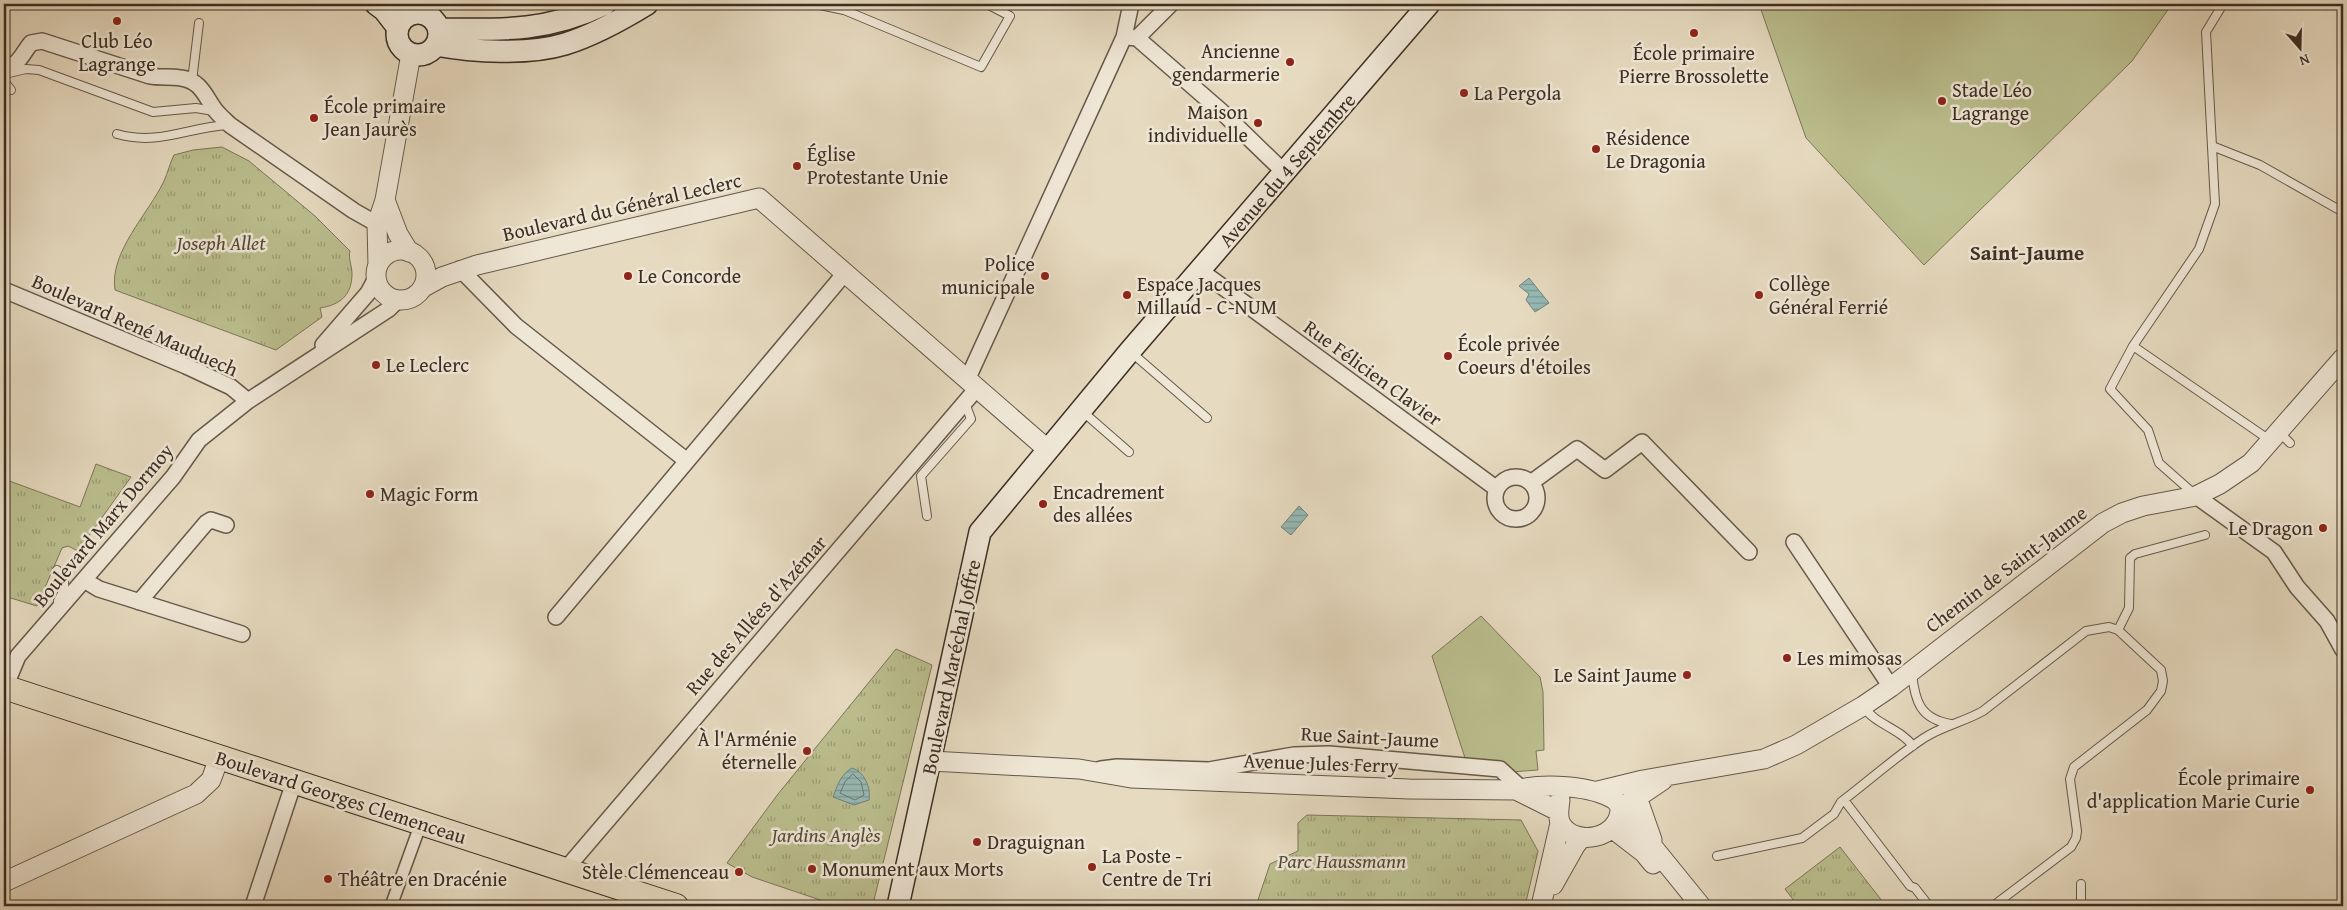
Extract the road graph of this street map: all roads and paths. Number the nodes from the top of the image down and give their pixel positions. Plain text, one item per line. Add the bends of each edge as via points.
1 (376, 4) edge
2 (605, 4) edge
3 (647, 4) edge
4 (814, 4) edge
5 (987, 4) edge
6 (1131, 4) edge
7 (1171, 4) edge
8 (1429, 4) edge
9 (2223, 4) edge
10 (835, 6) edge
11 (401, 16) edge
12 (199, 23) dead end
13 (437, 37) junction
14 (1130, 38) junction
15 (411, 54) junction
16 (4, 68) edge
17 (4, 73) edge
18 (4, 81) edge
19 (192, 81) junction
20 (11, 90) dead end
21 (216, 111) junction
22 (230, 125) junction
23 (117, 134) dead end
24 (2212, 146) junction
25 (1285, 173) junction
26 (385, 200) junction
27 (2343, 212) edge
28 (377, 224) junction
29 (396, 229) junction
30 (416, 258) junction
31 (460, 270) junction
32 (1201, 271) junction
33 (377, 272) junction
34 (845, 273) junction
35 (422, 288) junction
36 (4, 290) edge
37 (398, 300) junction
38 (2133, 346) junction
39 (1130, 351) junction
40 (312, 357) junction
41 (2343, 358) edge
42 (973, 383) junction
43 (248, 400) junction
44 (965, 403) junction
45 (1082, 411) junction
46 (1207, 418) dead end
47 (2282, 441) junction
48 (1047, 449) junction
49 (1130, 452) dead end
50 (686, 462) junction
51 (1532, 482) junction
52 (1497, 489) junction
53 (2196, 496) junction
54 (926, 516) dead end
55 (226, 525) dead end
56 (2205, 534) dead end
57 (1794, 542) dead end
58 (1749, 552) dead end
59 (57, 570) dead end
60 (84, 580) junction
61 (140, 602) junction
62 (56, 613) junction
63 (556, 617) dead end
64 (2118, 630) junction
65 (242, 634) dead end
66 (2343, 650) edge
67 (1912, 670) junction
68 (1890, 687) junction
69 (4, 688) edge
70 (1863, 706) junction
71 (1953, 724) junction
72 (1913, 746) junction
73 (219, 758) junction
74 (931, 761) junction
75 (1084, 769) junction
76 (1668, 777) junction
77 (294, 782) junction
78 (1566, 783) junction
79 (1519, 789) junction
80 (1598, 791) junction
81 (1637, 797) junction
82 (1844, 800) junction
83 (1620, 809) junction
84 (1559, 817) junction
85 (421, 823) junction
86 (1613, 829) junction
87 (1582, 837) junction
88 (1656, 851) junction
89 (1716, 856) dead end
90 (565, 870) junction
91 (4, 882) edge
92 (2080, 884) dead end
93 (643, 901) edge
94 (253, 906) edge
95 (391, 906) edge
96 (672, 906) edge
97 (898, 906) edge
98 (1686, 906) edge
99 (1701, 906) edge
100 (1929, 906) edge
101 (1993, 906) edge
102 (2081, 906) edge

1 - 11 main road
2 - 13 main road via 574,18 547,25
3 - 13 main road via 612,24 564,44 518,50 460,49
4 - 10 lane
5 - 10 lane via 1010,16 980,67
6 - 14 street
7 - 14 street
8 - 25 main road, Avenue du 4 Septembre
9 - 24 lane via 2206,32
11 - 13 main road via 426,14 436,23
11 - 15 main road via 399,44
12 - 19 lane
13 - 15 main road via 425,54
14 - 25 street via 1220,111
14 - 42 street, Rue des Allées d'Azémar
15 - 26 street
16 - 19 street via 12,67 20,60 31,43 42,41 150,76
17 - 21 lane via 39,70 153,112 196,108
18 - 20 lane
19 - 21 street via 203,88
21 - 22 street
22 - 23 lane via 147,139
22 - 28 street via 354,212
24 - 27 lane via 2260,165
24 - 38 lane via 2215,204 2199,249
25 - 32 main road, Avenue du 4 Septembre
26 - 28 street
26 - 29 street
28 - 29 lane
28 - 33 street
29 - 30 street
30 - 31 street, Boulevard du Général Leclerc via 424,266
30 - 33 street via 391,252
30 - 35 street via 426,273
31 - 34 street, Boulevard du Général Leclerc via 759,198
31 - 35 street, Boulevard du Général Leclerc
31 - 50 street via 516,326
32 - 39 main road, Avenue du 4 Septembre
32 - 52 street, Rue Félicien Clavier
33 - 37 street via 383,293
33 - 40 street via 368,293
34 - 42 street, Boulevard du Général Leclerc
34 - 50 street
35 - 37 street via 412,298
36 - 43 street, Boulevard René Mauduech via 186,366 231,387
37 - 40 street via 389,309
38 - 47 lane
38 - 53 lane via 2110,389 2148,430 2159,463
39 - 45 main road, Avenue du 4 Septembre
39 - 46 lane
40 - 43 street
41 - 47 street, Chemin de Saint-Jaume
42 - 44 street, Rue des Allées d'Azémar
42 - 48 street, Boulevard du Général Leclerc
43 - 60 street, Boulevard Marx Dormoy via 199,440 173,477
44 - 54 lane via 971,419 921,476
44 - 90 street, Rue des Allées d'Azémar
45 - 48 main road, Avenue du 4 Septembre
45 - 49 lane
47 - 53 street, Chemin de Saint-Jaume via 2220,484
48 - 74 main road, Boulevard Maréchal Joffre via 980,532
50 - 63 street
51 - 52 street via 1513,477 1500,483
51 - 52 street via 1538,496 1537,503 1523,518 1503,515 1496,503
51 - 58 street via 1577,449 1605,470 1642,442
53 - 66 street via 2274,552 2297,587 2327,621
53 - 67 street, Chemin de Saint-Jaume via 2143,506 2102,523
55 - 61 street via 210,520 206,522
56 - 64 lane via 2130,558 2129,608
57 - 68 street
59 - 62 lane via 65,582 65,589 57,602
60 - 61 street via 99,589
60 - 62 street, Boulevard Marx Dormoy
61 - 65 street
62 - 69 street, Boulevard Marx Dormoy via 18,656
64 - 71 lane via 2109,627 2086,631 1983,711
64 - 101 lane via 2161,670 2164,681 2161,692 2147,710 2074,767 2070,779 2077,831 2071,847
67 - 68 street, Chemin de Saint-Jaume
67 - 71 lane via 1914,694 1919,704 1931,718
68 - 70 street, Chemin de Saint-Jaume
69 - 73 main road, Boulevard Georges Clemenceau
70 - 72 lane via 1874,718 1906,737
70 - 76 street, Chemin de Saint-Jaume via 1796,745 1764,759
71 - 72 lane
72 - 82 lane
73 - 77 main road, Boulevard Georges Clemenceau
73 - 91 street via 211,780 196,794
74 - 75 street, Avenue Jules Ferry
74 - 97 main road, Boulevard Maréchal Joffre
75 - 79 street, Avenue Jules Ferry via 1131,778 1409,789
75 - 79 street, Rue Saint-Jaume via 1117,766 1209,770 1294,755 1329,754 1500,769
76 - 80 street, Chemin de Saint-Jaume
76 - 81 street, Chemin de Saint-Jaume
77 - 85 main road, Boulevard Georges Clemenceau
77 - 94 street
78 - 79 street
78 - 80 street
78 - 84 street
79 - 84 street, Avenue Jules Ferry
80 - 83 street via 1615,800
81 - 83 street, Chemin de Saint-Jaume
81 - 88 street
82 - 89 lane via 1834,814 1802,838
82 - 100 lane
83 - 86 street via 1620,818
83 - 88 street
84 - 87 street via 1572,834
84 - 87 street via 1541,906
85 - 90 main road, Boulevard Georges Clemenceau
85 - 95 street
86 - 87 street via 1596,836
86 - 98 street via 1644,853
88 - 99 street
90 - 93 main road, Boulevard Georges Clemenceau
92 - 102 lane
93 - 96 main road, Boulevard Georges Clemenceau

